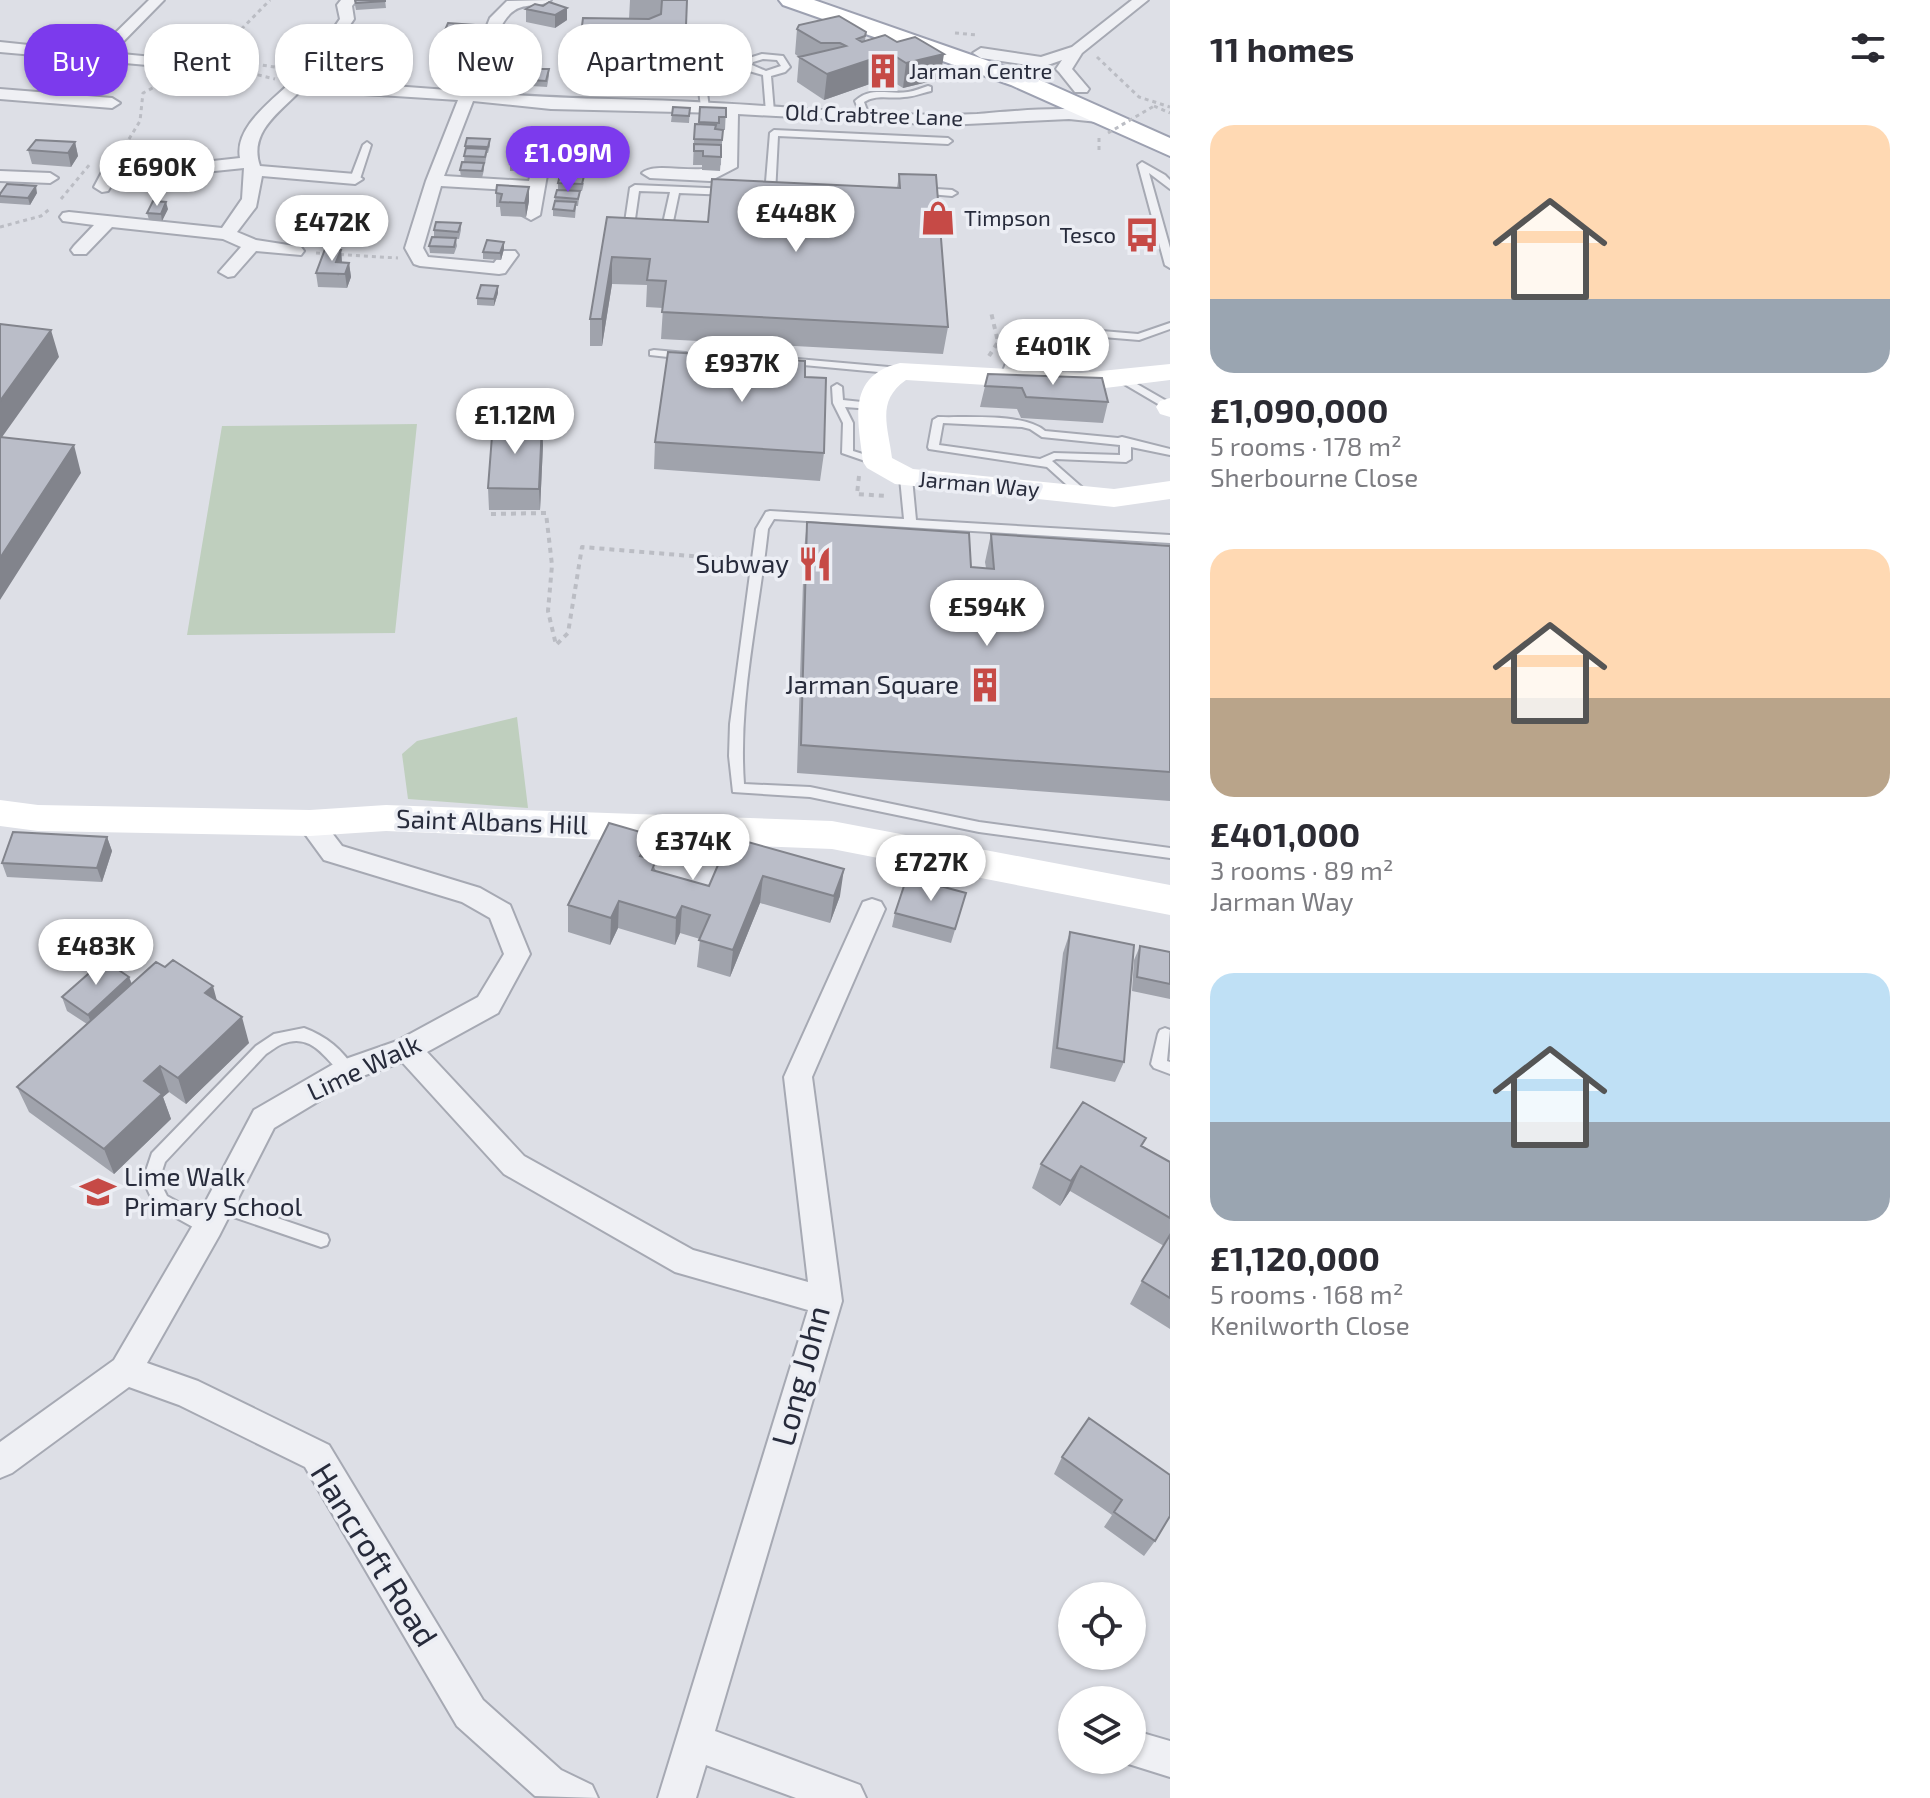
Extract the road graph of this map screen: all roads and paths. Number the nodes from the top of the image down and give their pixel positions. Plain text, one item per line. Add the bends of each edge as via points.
1 (157, 0) edge
2 (270, 0) edge
3 (350, 0) edge
4 (544, 0) edge
5 (791, 0) edge
6 (828, 0) edge
7 (1141, 0) edge
8 (247, 24) edge
9 (344, 24) edge
10 (495, 24) edge
11 (128, 29) edge
12 (950, 33) dead end
13 (980, 44) junction
14 (1082, 46) junction
15 (2, 49) edge
16 (24, 51) edge
17 (767, 73) dead end
18 (928, 89) dead end
19 (1081, 89) junction
20 (1043, 90) junction
21 (144, 92) edge
22 (0, 94) edge
23 (281, 96) edge
24 (469, 96) joint
25 (704, 96) edge
26 (112, 103) dead end
27 (1170, 107) edge
28 (705, 108) junction
29 (730, 109) junction
30 (770, 112) junction
31 (1170, 113) edge
32 (865, 116) junction
33 (1017, 117) junction
34 (1108, 125) junction
35 (1170, 128) edge
36 (948, 141) dead end
37 (118, 145) dead end
38 (367, 145) dead end
39 (1170, 148) edge
40 (98, 157) dead end
41 (542, 158) dead end
42 (251, 166) junction
43 (650, 173) dead end
44 (0, 176) edge
45 (50, 178) dead end
46 (355, 179) joint
47 (434, 181) junction
48 (535, 186) junction
49 (102, 187) dead end
50 (1170, 187) edge
51 (1148, 188) junction
52 (675, 190) junction
53 (911, 191) edge
54 (738, 192) edge
55 (754, 193) edge
56 (952, 193) dead end
57 (770, 194) junction
58 (785, 194) edge
59 (531, 215) dead end
60 (69, 217) dead end
61 (1170, 220) edge
62 (107, 222) junction
63 (0, 227) edge
64 (1159, 227) junction
65 (641, 229) edge
66 (653, 230) edge
67 (226, 234) junction
68 (252, 245) junction
69 (80, 250) dead end
70 (295, 251) joint
71 (418, 256) junction
72 (1170, 265) edge
73 (500, 270) dead end
74 (228, 272) dead end
75 (991, 312) dead end
76 (1170, 326) edge
77 (654, 353) dead end
78 (699, 357) edge
79 (772, 361) edge
80 (900, 371) junction
81 (1170, 372) edge
82 (964, 373) junction
83 (1006, 376) junction
84 (1123, 379) junction
85 (837, 387) dead end
86 (838, 403) junction
87 (871, 406) junction
88 (1170, 408) edge
89 (1122, 440) junction
90 (1170, 452) edge
91 (878, 462) junction
92 (1041, 463) junction
93 (906, 478) junction
94 (1170, 490) edge
95 (1081, 492) junction
96 (491, 514) dead end
97 (910, 521) junction
98 (1170, 539) edge
99 (759, 561) junction
100 (0, 813) edge
101 (310, 823) junction
102 (1170, 853) edge
103 (1170, 900) edge
104 (872, 909) dead end
105 (1165, 1034) dead end
106 (407, 1049) junction
107 (1170, 1068) edge
108 (347, 1070) junction
109 (214, 1216) junction
110 (321, 1240) dead end
111 (826, 1301) junction
112 (125, 1371) junction
113 (0, 1462) edge
114 (694, 1742) junction
115 (1146, 1752) edge
116 (1170, 1759) edge
117 (579, 1798) edge
118 (677, 1798) edge
119 (847, 1798) edge

1 - 11 street
2 - 8 path
3 - 9 street via 344,5
4 - 10 street via 512,4
5 - 20 main road
6 - 13 main road
7 - 14 street
12 - 13 path
13 - 14 street via 1042,62
13 - 19 main road
14 - 19 street via 1064,69
14 - 27 path via 1139,97
15 - 16 street
17 - 30 lane
18 - 32 lane via 906,96 863,97 859,101
19 - 35 main road
20 - 33 street via 1039,108
20 - 34 main road
21 - 37 path via 140,121
22 - 26 street
23 - 42 street via 253,131 247,146
24 - 28 street, Old Crabtree Lane via 527,103
24 - 47 street
25 - 28 lane
28 - 29 street, Old Crabtree Lane
29 - 30 street, Old Crabtree Lane
29 - 43 street via 729,167 710,176
30 - 32 street, Old Crabtree Lane
31 - 34 path, bridge via 1154,106
32 - 33 street, Old Crabtree Lane
33 - 34 street, Old Crabtree Lane via 1069,114
34 - 39 main road
36 - 57 lane via 774,133
38 - 46 lane
40 - 63 path via 41,216
41 - 48 street
42 - 46 street
42 - 49 street via 195,168 142,153 109,174
42 - 67 street via 248,209
44 - 45 street
47 - 48 street
47 - 71 street via 414,248
48 - 59 street
50 - 51 lane
50 - 51 lane via 1142,165
51 - 64 lane
52 - 54 lane
52 - 65 lane via 635,188 629,229
52 - 66 lane via 666,231
53 - 56 lane
55 - 57 lane
57 - 58 lane
60 - 62 street
61 - 64 lane
62 - 67 street
62 - 69 street
64 - 72 lane
67 - 68 street
68 - 70 street
68 - 74 street
70 - 71 path via 380,259
71 - 73 street via 426,262
75 - 82 path via 998,342 990,356 964,362
76 - 83 lane via 1139,337 1041,329 1020,340
77 - 78 lane
79 - 80 lane
80 - 82 street
80 - 87 street via 878,386
81 - 84 street
82 - 83 street
83 - 84 street via 1081,382
84 - 88 lane
85 - 86 lane
86 - 87 lane
86 - 91 lane via 848,423 847,453
87 - 91 street
89 - 90 lane
89 - 92 lane via 1126,459 1054,456
89 - 92 lane via 1042,434 1022,424 938,420 933,447
91 - 93 street, Jarman Way
92 - 95 lane via 1050,464
93 - 95 street, Jarman Way
93 - 97 lane
94 - 95 street, Jarman Way via 1114,498
96 - 99 path via 546,513 552,565 548,611 556,645 568,633 582,547
97 - 98 lane
97 - 99 lane via 770,515 762,529
99 - 102 lane via 734,755 738,789 810,792 979,827
100 - 101 street, Saint Albans Hill
101 - 103 street, Saint Albans Hill via 386,818 832,835
101 - 106 street, Lime Walk via 333,853 471,895 501,912 517,954 488,1005
104 - 111 street, Long John via 798,1077
105 - 107 lane via 1159,1064
106 - 108 street, Lime Walk
106 - 111 street via 514,1165 686,1262
108 - 109 street, Lime Walk via 264,1119
108 - 109 lane via 330,1049 304,1034 279,1038 261,1050 158,1158 151,1180 161,1201
109 - 110 lane
109 - 112 street, Lime Walk
111 - 114 street, Long John
112 - 113 street, Lime Walk
112 - 117 street, Hancroft Road via 187,1392 317,1456 470,1713 548,1783
114 - 118 street, Long John
114 - 119 street
115 - 116 street

